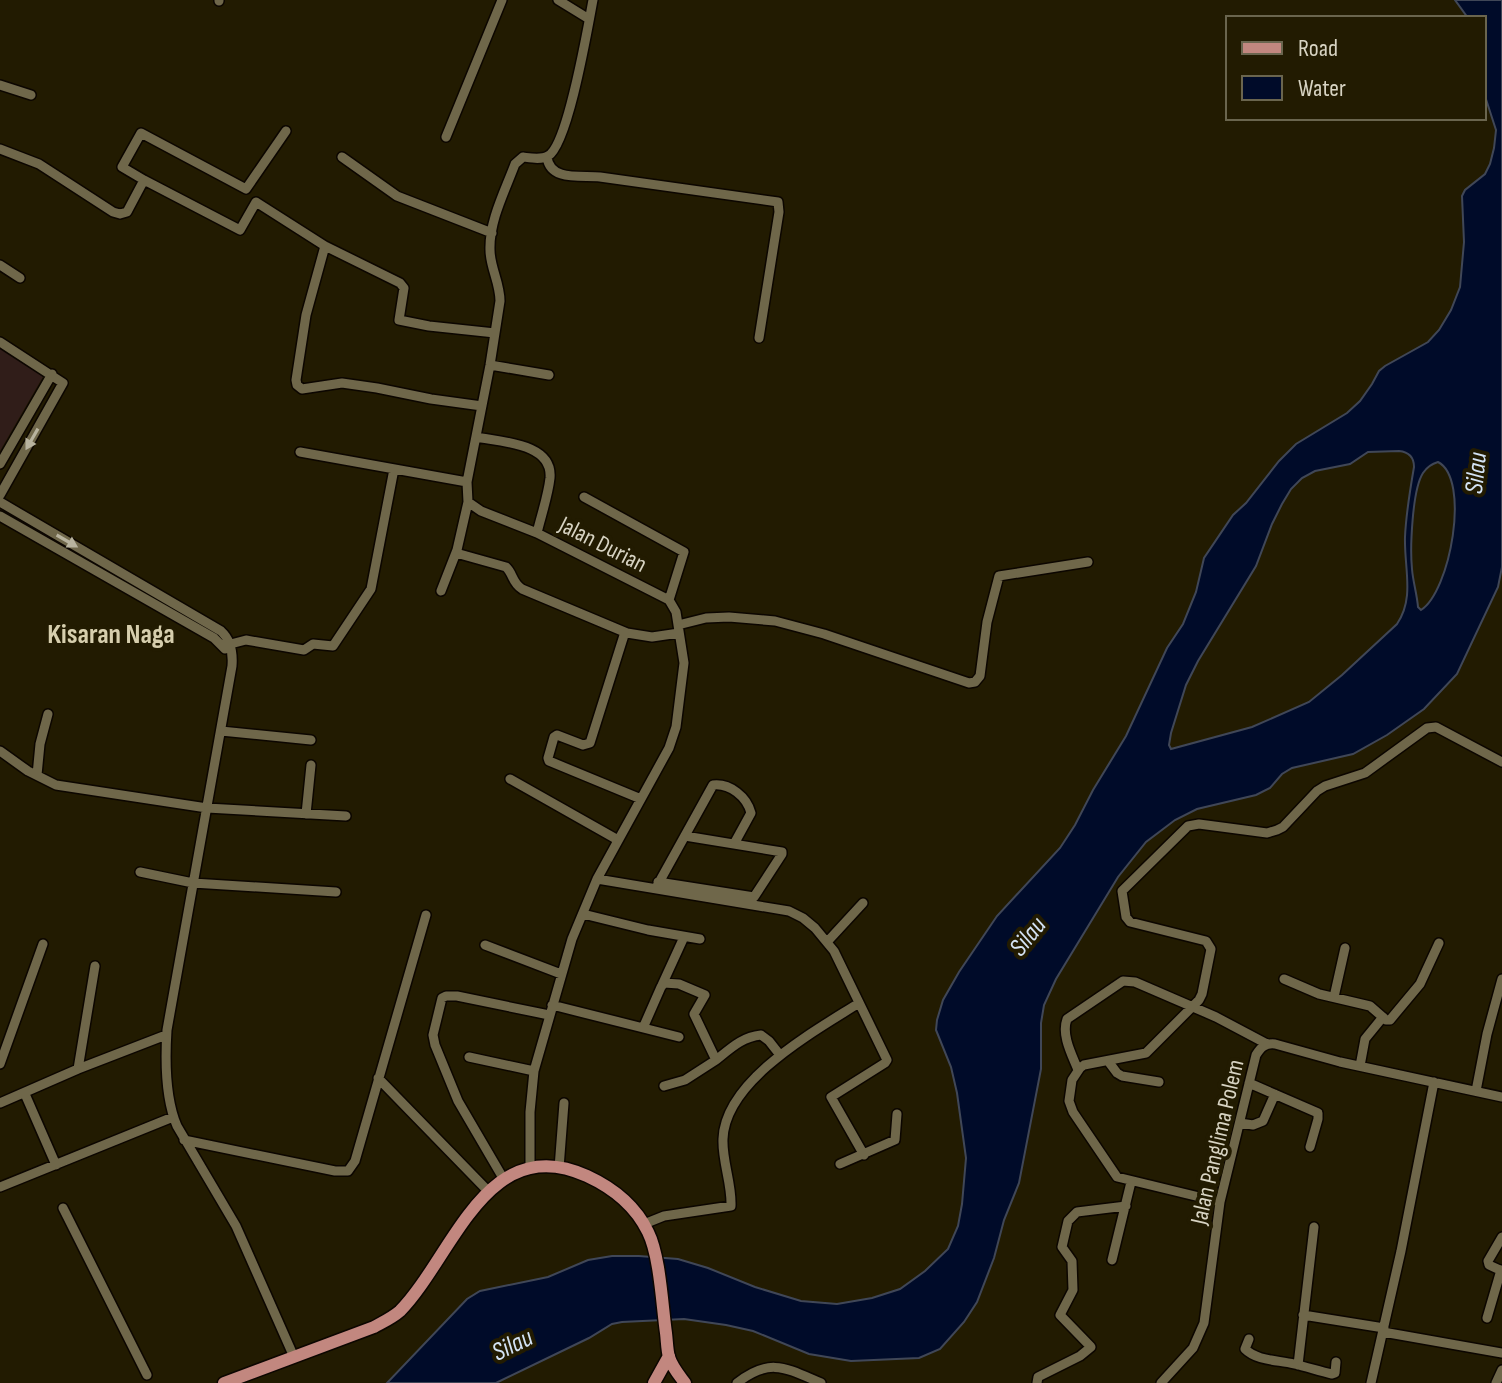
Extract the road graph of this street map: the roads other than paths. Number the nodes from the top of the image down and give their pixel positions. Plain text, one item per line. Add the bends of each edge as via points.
1 (502, 0) edge
2 (558, 0) edge
3 (593, 0) edge
4 (589, 19) junction
5 (0, 85) edge
6 (31, 95) dead end
7 (286, 131) dead end
8 (446, 137) dead end
9 (0, 149) edge
10 (342, 157) dead end
11 (547, 157) junction
12 (144, 180) junction
13 (246, 189) junction
14 (256, 202) junction
15 (492, 233) junction
16 (325, 246) junction
17 (0, 265) edge
18 (20, 278) dead end
19 (495, 333) junction
20 (759, 338) dead end
21 (0, 342) edge
22 (490, 365) junction
23 (52, 374) junction
24 (549, 375) dead end
25 (482, 406) junction
26 (476, 437) junction
27 (300, 452) dead end
28 (0, 464) edge
29 (394, 469) junction
30 (467, 482) junction
31 (0, 495) edge
32 (584, 497) dead end
33 (0, 502) edge
34 (468, 502) junction
35 (0, 516) edge
36 (537, 533) junction
37 (456, 553) junction
38 (1088, 562) dead end
39 (441, 591) dead end
40 (669, 600) junction
41 (678, 629) junction
42 (625, 632) junction
43 (226, 645) junction
44 (48, 714) dead end
45 (221, 731) junction
46 (311, 740) dead end
47 (0, 751) edge
48 (1502, 762) edge
49 (311, 765) dead end
50 (37, 775) junction
51 (510, 779) dead end
52 (641, 799) junction
53 (207, 808) junction
54 (306, 814) junction
55 (346, 816) dead end
56 (685, 836) junction
57 (618, 840) junction
58 (734, 844) junction
59 (140, 872) dead end
60 (597, 879) junction
61 (193, 883) junction
62 (657, 886) junction
63 (336, 892) dead end
64 (863, 903) dead end
65 (583, 914) junction
66 (426, 915) dead end
67 (684, 937) junction
68 (700, 939) dead end
69 (827, 942) junction
70 (1439, 943) dead end
71 (43, 944) dead end
72 (485, 945) dead end
73 (1345, 948) dead end
74 (95, 966) dead end
75 (561, 974) junction
76 (1284, 979) dead end
77 (1502, 979) edge
78 (661, 987) junction
79 (1334, 997) junction
80 (859, 1003) junction
81 (1191, 1007) junction
82 (550, 1010) junction
83 (1383, 1017) junction
84 (643, 1028) junction
85 (166, 1035) junction
86 (679, 1037) dead end
87 (1267, 1044) junction
88 (780, 1055) junction
89 (469, 1057) dead end
90 (716, 1060) junction
91 (1108, 1061) junction
92 (0, 1064) edge
93 (1360, 1066) junction
94 (78, 1069) junction
95 (1078, 1070) junction
96 (534, 1071) junction
97 (378, 1078) junction
98 (1159, 1082) dead end
99 (1434, 1082) junction
100 (1249, 1083) junction
101 (664, 1086) dead end
102 (1476, 1091) junction
103 (0, 1094) edge
104 (25, 1094) junction
105 (1275, 1094) junction
106 (1502, 1097) edge
107 (14, 1098) junction
108 (0, 1103) edge
109 (564, 1103) dead end
110 (897, 1114) dead end
111 (173, 1117) junction
112 (1240, 1123) junction
113 (184, 1140) junction
114 (1310, 1147) dead end
115 (864, 1155) junction
116 (840, 1164) dead end
117 (56, 1165) junction
118 (559, 1168) junction
119 (530, 1169) junction
120 (503, 1178) junction
121 (1131, 1182) junction
122 (0, 1187) edge
123 (488, 1191) junction
124 (1220, 1202) junction
125 (1126, 1206) junction
126 (63, 1208) dead end
127 (644, 1224) junction
128 (1314, 1227) dead end
129 (1502, 1237) edge
130 (1112, 1260) dead end
131 (1502, 1270) edge
132 (1303, 1315) junction
133 (1487, 1318) dead end
134 (1383, 1330) junction
135 (1249, 1339) dead end
136 (1502, 1353) edge
137 (669, 1356) junction
138 (294, 1357) junction
139 (1336, 1362) dead end
140 (1298, 1365) junction
141 (1502, 1370) edge
142 (147, 1375) dead end
143 (224, 1383) edge
144 (654, 1383) edge
145 (685, 1383) edge
146 (737, 1383) edge
147 (821, 1383) edge
148 (1037, 1383) edge
149 (1161, 1383) edge
150 (1371, 1383) edge
151 (1496, 1383) edge

1 - 8 street
2 - 4 street
3 - 4 street
4 - 11 street via 567,119
5 - 6 street
7 - 13 street
9 - 12 street via 39,164 120,214 127,212
10 - 15 street via 397,196
11 - 15 street via 523,157 515,164
11 - 20 street via 552,169 567,176 778,202
12 - 13 street via 122,167 141,133
12 - 14 street via 240,230
13 - 14 street via 259,197
14 - 16 street
15 - 19 street via 490,254 500,293
16 - 19 street via 402,285 399,320
16 - 25 street via 306,315 297,385 302,389 342,383
17 - 18 street
19 - 22 street
21 - 23 street
22 - 24 street
22 - 25 street
23 - 28 street
23 -> 31 street via 63,383
25 - 26 street
26 - 30 street
26 - 36 street via 523,447 546,460 550,480
27 - 29 street
29 - 30 street
29 - 43 street via 371,589 333,646 313,644 304,650 246,640
30 - 34 street
32 - 40 street via 684,552
33 -> 43 street via 221,631 228,638
34 - 36 street, Jalan Durian
34 - 37 street
35 - 43 street
36 - 40 street, Jalan Durian
37 - 39 street
37 - 42 street via 506,567 522,589
38 - 41 street via 999,576 980,676 969,683 775,621 706,618
40 - 41 street
41 - 42 street via 652,637
41 - 52 street via 684,663 676,727
42 - 52 street via 590,743 557,735 548,758
43 - 45 street via 233,662
44 - 50 street
45 - 46 street
45 - 53 street
47 - 50 street
48 - 81 street via 1431,727 1365,773 1317,791 1277,830 1188,826 1122,894 1130,922 1211,946 1202,994
49 - 54 street
50 - 53 street via 56,785
51 - 57 street
52 - 57 street
53 - 54 street
53 - 61 street
54 - 55 street
56 - 58 street
56 - 58 street via 713,785 721,784 751,809
56 - 62 street
57 - 60 street
58 - 62 street via 782,853 754,897
59 - 61 street
60 - 62 street
60 - 65 street
61 - 63 street
61 - 85 street
62 - 69 street via 789,911
64 - 69 street
65 - 67 street
65 - 75 street
66 - 97 street
67 - 68 street
67 - 78 street
69 - 80 street
70 - 83 street via 1420,984 1391,1020
71 - 92 street
72 - 75 street
73 - 79 street
74 - 94 street
75 - 82 street
76 - 79 street
77 - 102 street
78 - 84 street
78 - 90 street via 679,984 705,995 694,1014
79 - 83 street via 1367,1005
80 - 88 street
80 - 115 street via 886,1062 831,1097
81 - 87 street
81 - 91 street via 1146,1053
81 - 95 street via 1123,981 1067,1019 1065,1032
82 - 84 street
82 - 96 street
82 - 120 street via 442,998 435,1045 458,1101
83 - 93 street via 1365,1039
84 - 86 street
85 - 94 street
85 - 111 street
87 - 93 street, Jalan Panglima Polem
87 - 100 street, Jalan Panglima Polem via 1256,1055
88 - 90 street via 761,1035 738,1042
88 - 127 street via 727,1115 722,1138 731,1206
89 - 96 street
90 - 101 street via 685,1080
91 - 95 street
91 - 98 street via 1122,1076
93 - 99 street, Jalan Panglima Polem
94 - 104 street
95 - 121 street via 1069,1093 1071,1107 1117,1177
96 - 119 street
97 - 113 street via 348,1171
97 - 123 street
99 - 102 street, Jalan Panglima Polem
99 - 134 street
100 - 105 street
100 - 112 street, Jalan Panglima Polem
102 - 106 street, Jalan Panglima Polem
103 - 107 street
104 - 107 street
104 - 117 street
105 - 112 street via 1263,1121
105 - 114 street via 1318,1113
107 - 108 street
109 - 118 street
110 - 115 street via 895,1140
111 - 113 street
111 - 117 street
112 - 124 street, Jalan Panglima Polem
113 - 138 street via 236,1226
115 - 116 street
117 - 122 street
118 - 119 main road
118 - 127 main road via 599,1182 630,1205
119 - 120 main road
120 - 123 main road
121 - 124 street
121 - 125 street
123 - 138 main road via 394,1316
124 - 149 street, Jalan Panglima Polem via 1204,1323 1193,1348
125 - 130 street
125 - 148 street via 1077,1212 1068,1221 1062,1247 1072,1261 1073,1290 1060,1315 1091,1347 1038,1377
126 - 142 street
127 - 137 main road via 654,1243
128 - 132 street
129 - 131 street via 1488,1261
131 - 133 street
132 - 134 street
132 - 140 street
134 - 136 street
134 - 150 street
135 - 140 street via 1245,1349 1251,1355
137 - 144 main road
137 - 145 main road
138 - 143 main road
139 - 140 street via 1332,1374
141 - 151 street
146 - 147 street via 751,1372 778,1367

